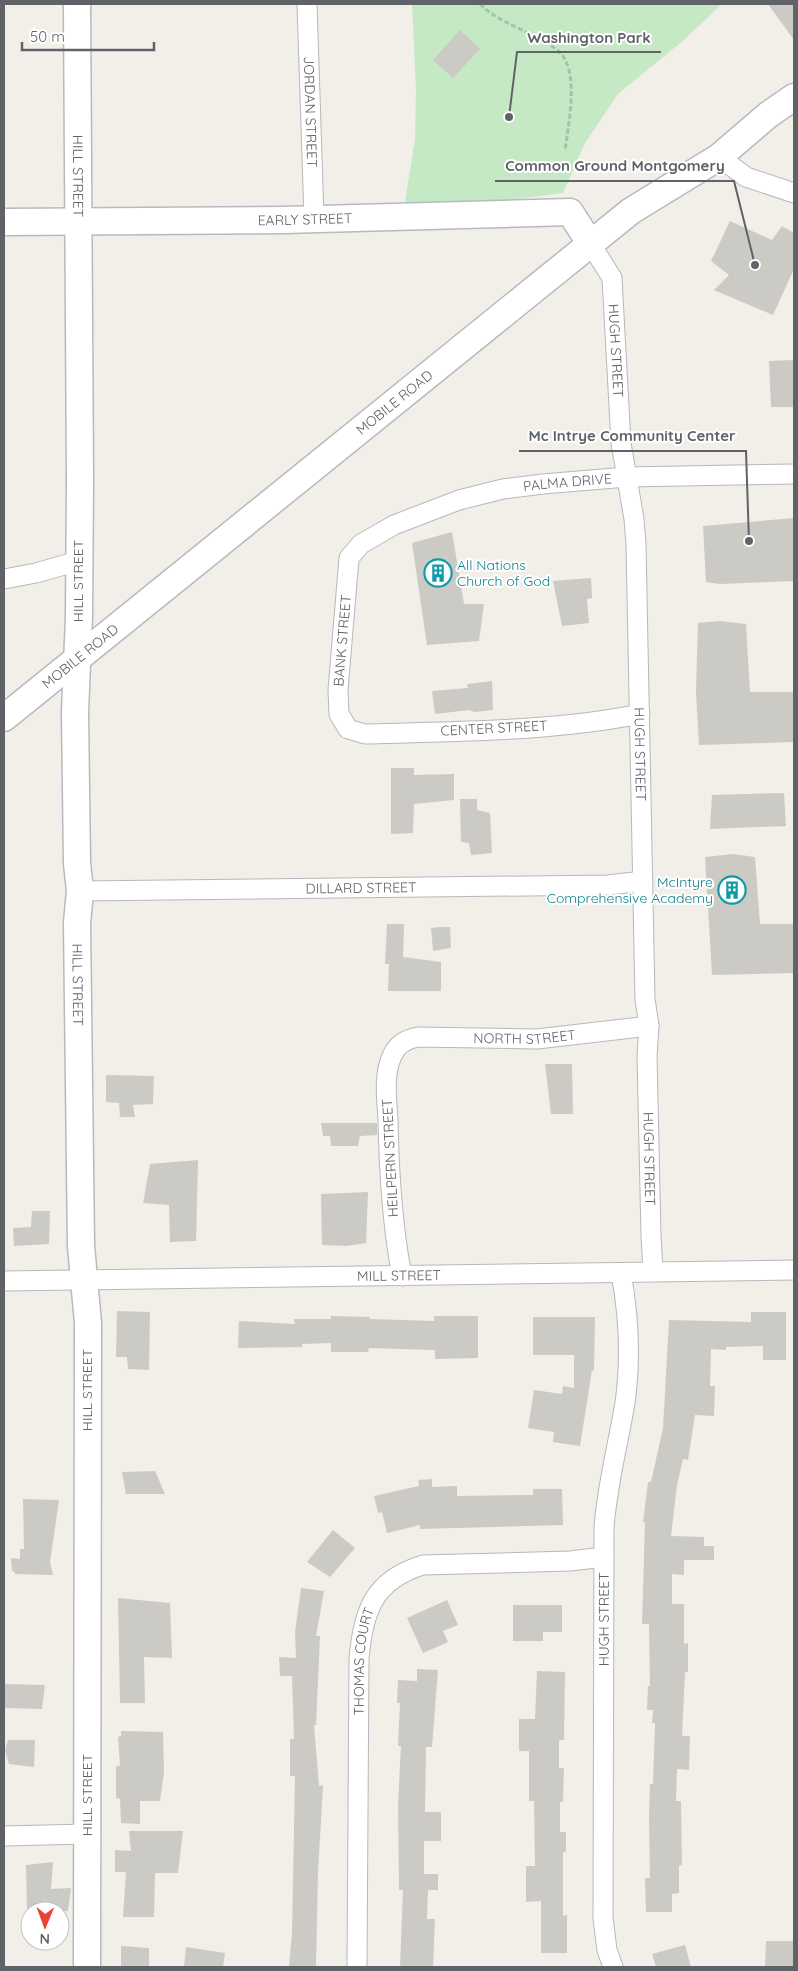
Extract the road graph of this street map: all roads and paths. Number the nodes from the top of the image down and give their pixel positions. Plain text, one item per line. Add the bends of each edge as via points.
1 (77, 4) edge
2 (307, 4) edge
3 (480, 4) edge
4 (794, 97) edge
5 (565, 151) dead end
6 (719, 157) junction
7 (794, 193) edge
8 (314, 218) junction
9 (4, 222) edge
10 (78, 222) junction
11 (590, 243) junction
12 (794, 474) edge
13 (627, 477) junction
14 (354, 551) joint
15 (78, 561) junction
16 (4, 579) edge
17 (77, 661) junction
18 (640, 714) junction
19 (4, 718) edge
20 (348, 729) joint
21 (643, 881) junction
22 (80, 891) junction
23 (649, 1026) junction
24 (402, 1043) joint
25 (794, 1270) edge
26 (654, 1272) junction
27 (621, 1273) junction
28 (402, 1276) junction
29 (84, 1280) junction
30 (4, 1281) edge
31 (604, 1557) junction
32 (86, 1834) junction
33 (4, 1836) edge
34 (87, 1967) edge
35 (357, 1967) edge
36 (613, 1967) edge

1 - 10 street, HILL STREET
2 - 8 street, JORDAN STREET
3 - 5 path via 562,55 570,71 571,99
4 - 6 street, MOBILE ROAD
6 - 7 street via 746,177
6 - 11 street, MOBILE ROAD via 631,211
8 - 10 street, EARLY STREET
8 - 11 street, EARLY STREET via 570,212
9 - 10 street, EARLY STREET
10 - 15 street, HILL STREET
11 - 13 street, HUGH STREET via 612,278 621,443
11 - 17 street, MOBILE ROAD
12 - 13 street, PALMA DRIVE
13 - 14 street, PALMA DRIVE via 503,489 459,500 394,525
13 - 18 street, HUGH STREET via 636,544
14 - 20 street, BANK STREET via 347,565 338,690 339,714
15 - 16 street
15 - 17 street, HILL STREET
17 - 19 street, MOBILE ROAD
17 - 22 street, HILL STREET via 76,834
18 - 20 street, CENTER STREET via 606,720 493,729 365,734
18 - 21 street, HUGH STREET
21 - 22 street, DILLARD STREET via 608,885
21 - 23 street, HUGH STREET via 645,999
22 - 29 street, HILL STREET via 77,923
23 - 24 street, NORTH STREET via 544,1039 418,1037
23 - 26 street, HUGH STREET via 647,1056
24 - 28 street, HEILPERN STREET via 392,1056 387,1095 395,1242
25 - 26 street, MILL STREET
26 - 27 street, MILL STREET
27 - 28 street, MILL STREET
27 - 31 street, HUGH STREET via 628,1310 628,1368 607,1493
28 - 29 street, MILL STREET
29 - 30 street, MILL STREET
29 - 32 street, HILL STREET via 88,1323
31 - 35 street, THOMAS COURT via 423,1565 392,1580 372,1601 362,1630 359,1659
31 - 36 street, HUGH STREET via 602,1918
32 - 33 street
32 - 34 street, HILL STREET

